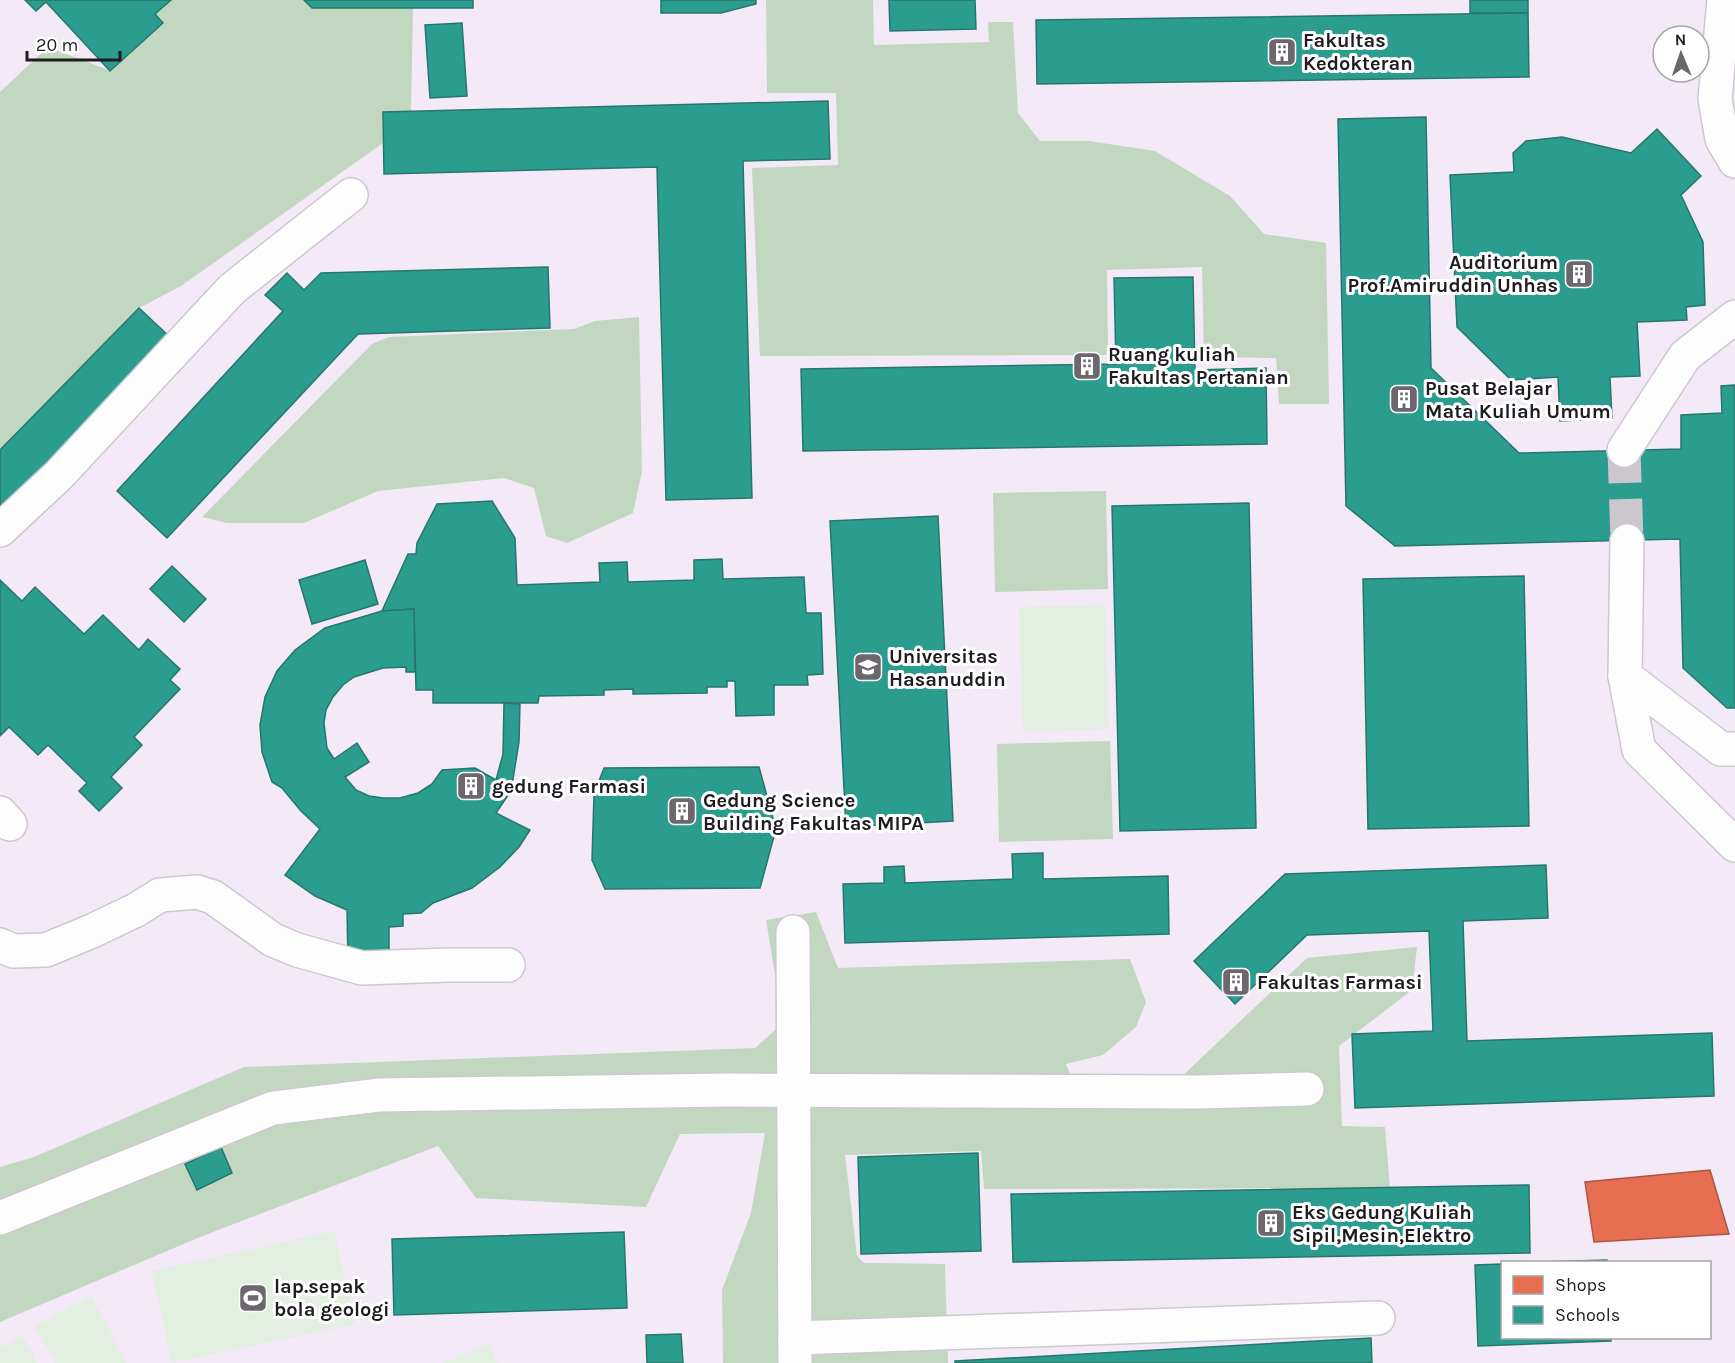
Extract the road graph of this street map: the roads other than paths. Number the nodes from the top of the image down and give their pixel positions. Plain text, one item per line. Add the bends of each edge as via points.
1 (1724, 0) edge
2 (1735, 161) edge
3 (351, 195) dead end
4 (1735, 317) edge
5 (1624, 450) tunnel mouth
6 (0, 530) edge
7 (1627, 541) tunnel mouth
8 (1625, 676) junction
9 (1735, 750) edge
10 (1735, 844) edge
11 (794, 932) dead end
12 (0, 945) edge
13 (508, 965) dead end
14 (1307, 1089) dead end
15 (795, 1090) junction
16 (0, 1218) edge
17 (1378, 1318) dead end
18 (795, 1351) edge

1 - 2 street via 1715,99 1722,139
3 - 6 street via 232,289 58,475
4 - 5 street via 1685,356
7 - 8 street
8 - 9 street via 1721,749
8 - 10 street via 1639,750
11 - 15 street
12 - 13 street via 13,951 46,950 136,910 160,895 197,892 213,897 273,940 362,968
14 - 15 street
15 - 16 street via 378,1095 273,1108
15 - 18 street
17 - 18 street

